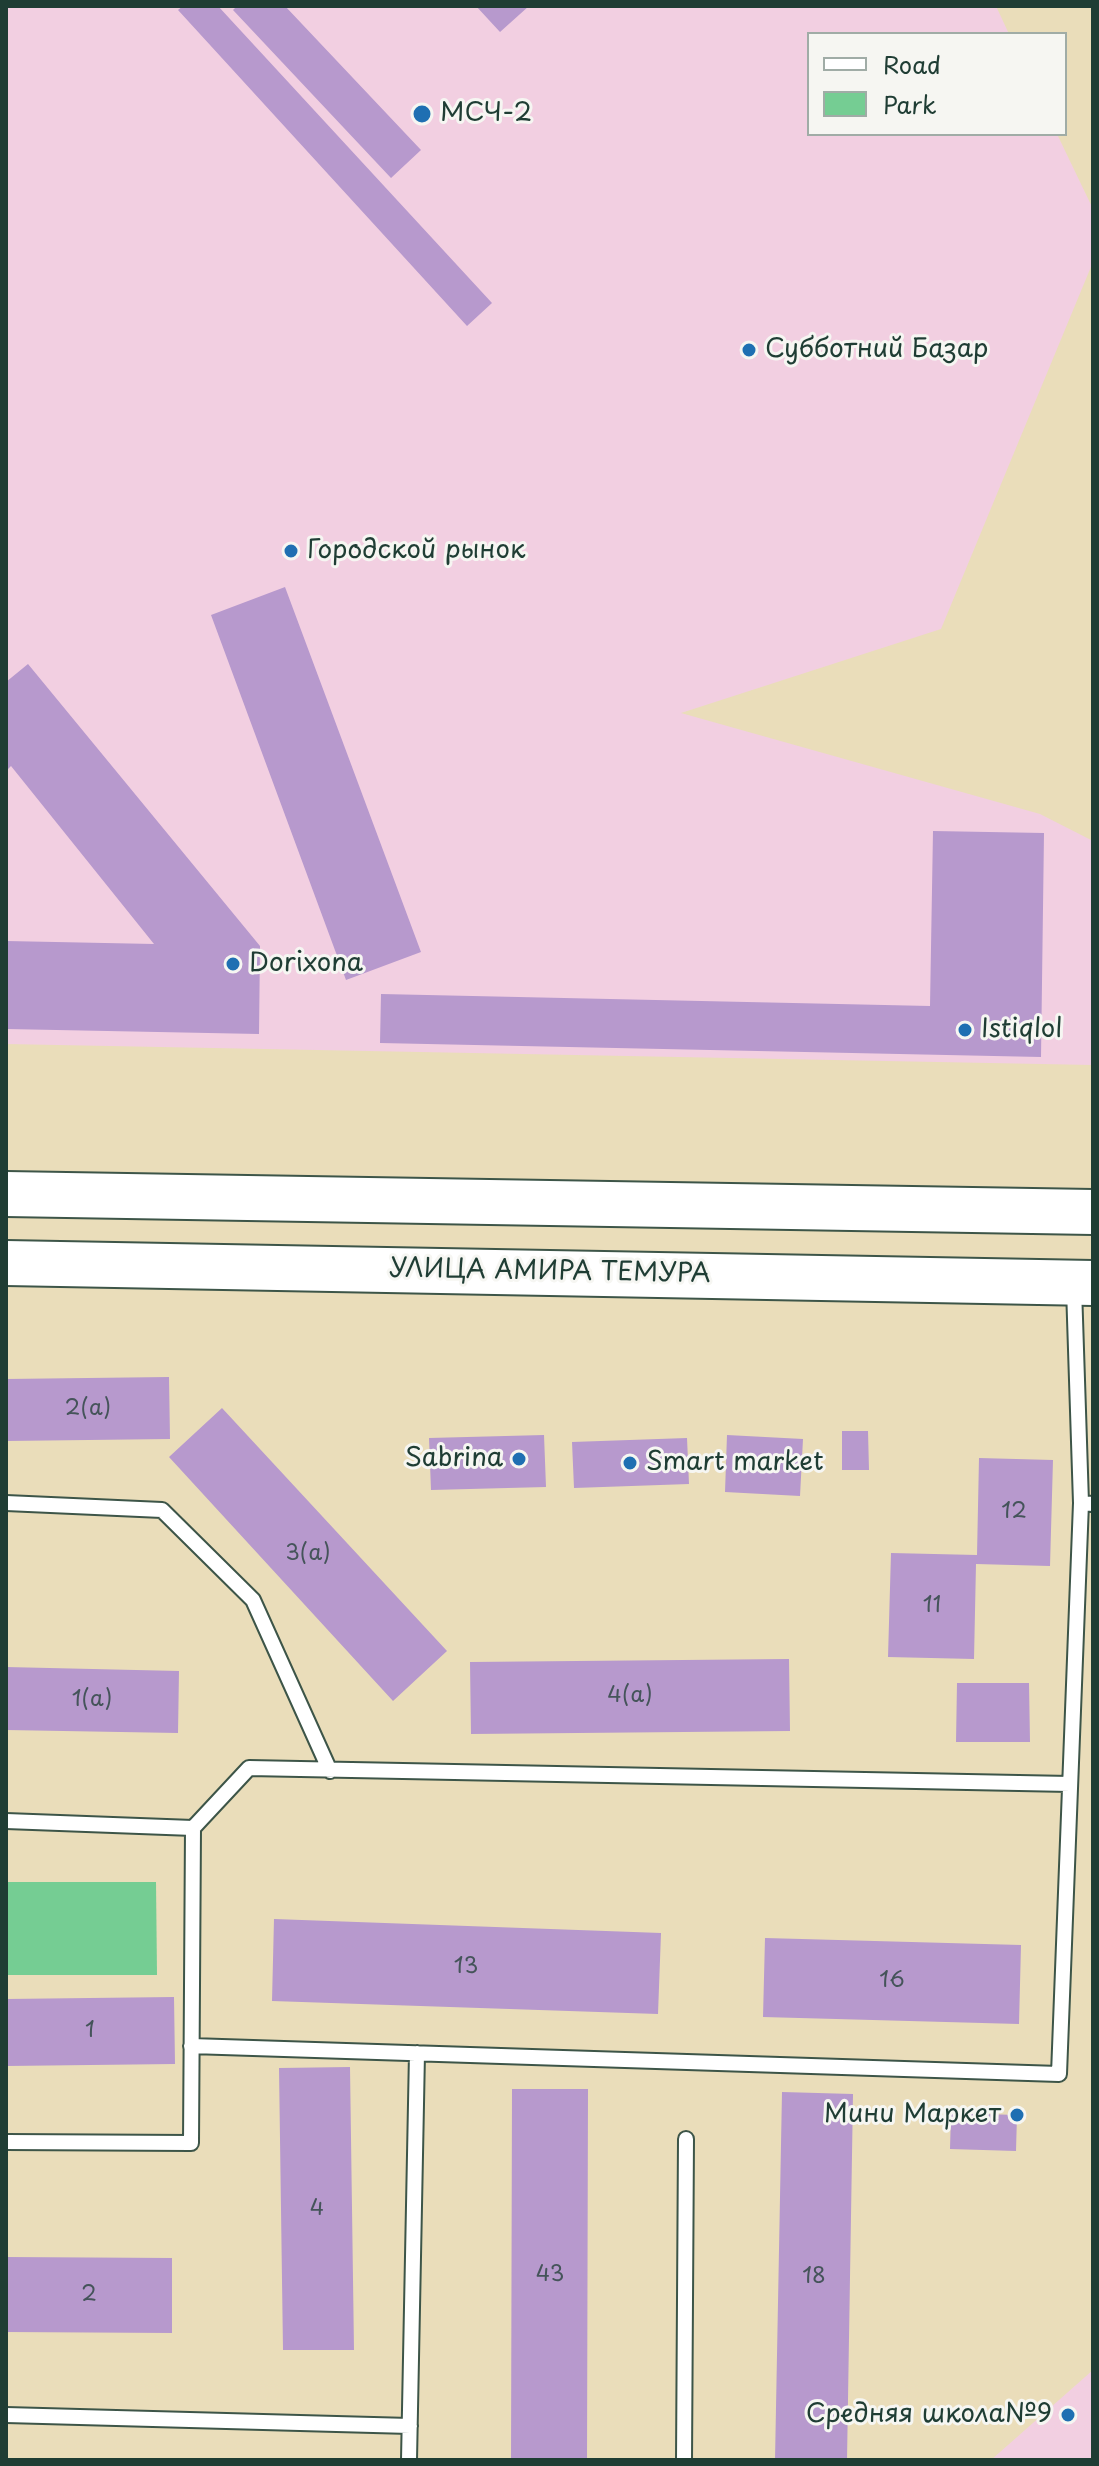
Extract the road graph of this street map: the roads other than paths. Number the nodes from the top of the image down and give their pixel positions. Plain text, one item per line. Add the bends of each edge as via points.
1 (6, 1194) edge
2 (253, 1197) junction
3 (1093, 1212) edge
4 (6, 1263) edge
5 (253, 1267) junction
6 (1083, 1282) edge
7 (6, 1503) edge
8 (1087, 1503) edge
9 (330, 1771) junction
10 (1070, 1784) junction
11 (6, 1821) edge
12 (193, 1828) junction
13 (191, 2046) junction
14 (417, 2053) junction
15 (686, 2139) dead end
16 (6, 2142) edge
17 (6, 2415) edge
18 (410, 2426) junction
19 (409, 2460) edge
20 (684, 2460) edge

1 - 2 main road
2 - 3 main road
2 - 5 main road
4 - 5 main road, УЛИЦА АМИРА ТЕМУРА
5 - 6 main road, УЛИЦА АМИРА ТЕМУРА
6 - 8 lane
7 - 9 lane via 162,1510 253,1600
8 - 10 lane
9 - 10 lane
9 - 12 lane via 249,1768
10 - 14 lane via 1059,2074
11 - 12 lane
12 - 13 lane
13 - 14 lane
13 - 16 lane via 191,2143
14 - 18 lane
15 - 20 lane
17 - 18 lane
18 - 19 lane

